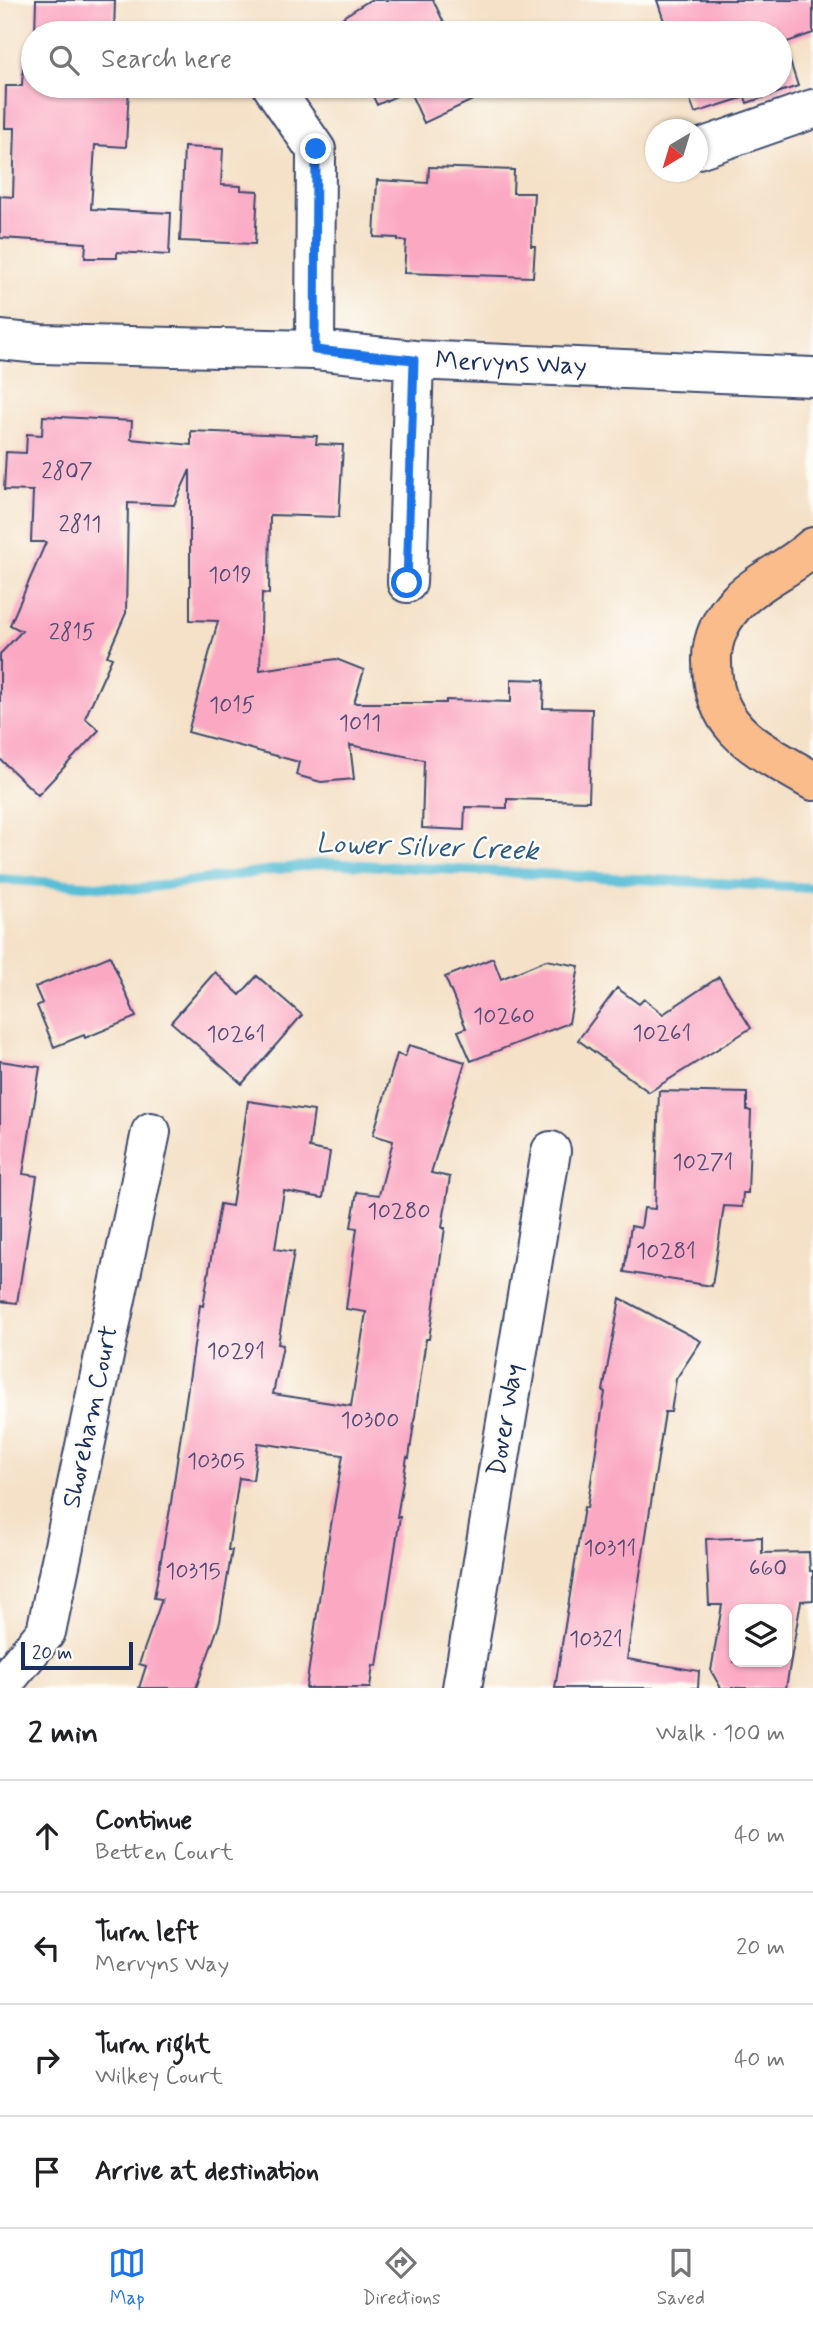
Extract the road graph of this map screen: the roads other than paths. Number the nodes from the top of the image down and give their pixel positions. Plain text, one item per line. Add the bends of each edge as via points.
1 (280, 98) edge
2 (813, 109) edge
3 (708, 146) edge
4 (0, 340) edge
5 (315, 350) junction
6 (414, 360) junction
7 (813, 377) edge
8 (813, 547) edge
9 (407, 583) dead end
10 (751, 744) junction
11 (813, 752) edge
12 (813, 781) edge
13 (151, 1132) dead end
14 (551, 1151) dead end
15 (0, 1687) edge
16 (462, 1688) edge

1 - 5 street via 316,149
2 - 3 street
4 - 5 street, Mervyns Way
5 - 6 street, Mervyns Way
6 - 7 street, Mervyns Way
6 - 9 street
8 - 10 highway via 740,599 718,628 712,654 717,702 727,720
10 - 11 highway via 800,754
10 - 12 highway
13 - 15 street, Shoreham Court via 46,1632
14 - 16 street, Dover Way

